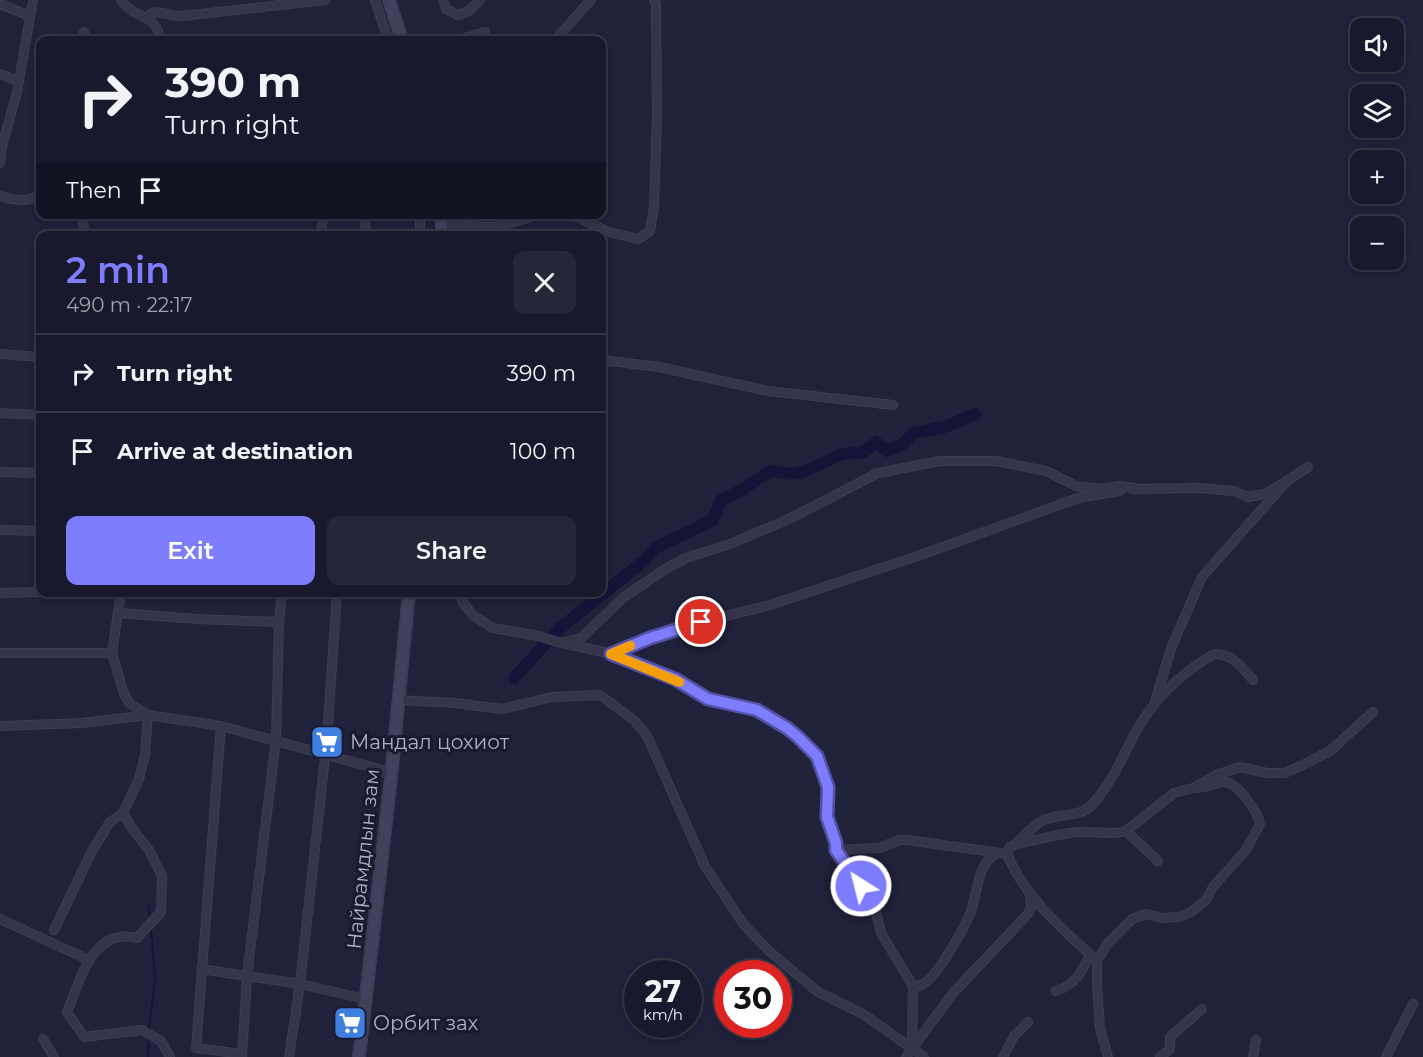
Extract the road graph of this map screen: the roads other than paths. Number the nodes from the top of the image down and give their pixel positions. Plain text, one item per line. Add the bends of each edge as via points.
1 (33, 0) edge
2 (121, 0) edge
3 (325, 0) edge
4 (375, 0) edge
5 (388, 0) edge
6 (443, 0) edge
7 (480, 0) edge
8 (591, 0) edge
9 (654, 0) edge
10 (0, 4) edge
11 (30, 16) junction
12 (149, 19) junction
13 (485, 32) dead end
14 (159, 36) edge
15 (387, 36) edge
16 (401, 36) edge
17 (472, 36) edge
18 (559, 36) edge
19 (0, 74) edge
20 (18, 81) junction
21 (2, 139) edge
22 (0, 163) edge
23 (0, 196) edge
24 (36, 198) edge
25 (522, 219) edge
26 (581, 219) edge
27 (442, 225) edge
28 (0, 354) edge
29 (36, 357) edge
30 (606, 360) edge
31 (893, 405) dead end
32 (0, 413) edge
33 (36, 415) edge
34 (1308, 467) dead end
35 (0, 472) edge
36 (36, 473) edge
37 (1287, 481) junction
38 (1135, 488) junction
39 (0, 530) edge
40 (36, 531) edge
41 (36, 592) edge
42 (0, 593) edge
43 (121, 597) edge
44 (282, 597) edge
45 (337, 597) edge
46 (407, 597) edge
47 (461, 597) edge
48 (119, 613) junction
49 (279, 622) junction
50 (560, 642) junction
51 (0, 653) edge
52 (112, 653) junction
53 (611, 654) junction
54 (1253, 680) dead end
55 (397, 700) junction
56 (1154, 705) junction
57 (1373, 712) dead end
58 (148, 715) junction
59 (0, 726) edge
60 (221, 726) junction
61 (276, 740) junction
62 (324, 753) junction
63 (391, 778) junction
64 (1193, 788) junction
65 (123, 813) junction
66 (1126, 831) junction
67 (1016, 844) junction
68 (836, 850) junction
69 (1003, 853) junction
70 (1158, 861) dead end
71 (1030, 893) junction
72 (0, 919) edge
73 (54, 930) dead end
74 (1090, 954) junction
75 (88, 960) junction
76 (1097, 961) junction
77 (201, 969) junction
78 (247, 976) junction
79 (300, 984) junction
80 (913, 986) junction
81 (1056, 991) dead end
82 (365, 999) junction
83 (1413, 1004) dead end
84 (1202, 1009) dead end
85 (1028, 1022) dead end
86 (43, 1039) dead end
87 (1256, 1040) dead end
88 (912, 1049) junction
89 (242, 1055) edge
90 (54, 1057) edge
91 (170, 1057) edge
92 (289, 1057) edge
93 (359, 1057) edge
94 (906, 1057) edge
95 (924, 1057) edge
96 (1002, 1057) edge
97 (1108, 1057) edge
98 (1160, 1057) edge
99 (1253, 1057) edge
100 (1386, 1057) edge

1 - 11 street
2 - 12 street via 136,14
3 - 12 street via 182,16 155,12
4 - 15 street
5 - 16 main road
6 - 7 street via 446,9 459,15
8 - 18 street
9 - 26 street via 657,114 650,231 638,239
10 - 11 street
11 - 20 street
12 - 14 street via 157,26
13 - 17 street
19 - 20 street
20 - 21 street
21 - 22 street
23 - 24 street
25 - 27 street via 496,226
28 - 29 street
30 - 31 street via 659,367 768,391
32 - 33 street
34 - 37 street
35 - 36 street
37 - 38 street via 1265,494 1248,497 1234,491 1200,488
37 - 56 street via 1202,577 1172,646
38 - 50 street via 1076,486 1046,471 996,461 940,461 878,473 791,518 667,568 624,597 581,638
38 - 53 street via 1078,498 918,556 770,605 650,638
39 - 40 street
41 - 42 street
43 - 48 street
44 - 49 street
45 - 62 street
46 - 55 main road, Найрамдлын зам
47 - 50 street via 482,622 493,628
48 - 49 street
48 - 52 street
49 - 61 street
50 - 53 street
51 - 52 street
52 - 58 street via 129,703
53 - 68 street via 675,679 708,699 757,710 798,737 817,756 828,787 827,817
54 - 56 street via 1233,659 1214,654 1182,675
55 - 63 main road, Найрамдлын зам
55 - 88 street via 502,709 572,695 600,695 608,699 647,736 705,866 744,925 818,992 864,1014
56 - 67 street via 1135,733 1119,768 1091,806 1039,823
57 - 64 street via 1330,751 1285,773 1240,767
58 - 59 street via 82,723
58 - 60 street
58 - 65 street via 139,779
60 - 61 street
60 - 77 street
61 - 62 street
61 - 78 street
62 - 63 street via 382,770
62 - 79 street
63 - 82 main road, Найрамдлын зам
64 - 66 street via 1174,793
64 - 76 street via 1206,788 1222,781 1233,784 1258,813 1260,824 1246,850 1206,900 1191,912 1179,917 1146,914 1132,919 1108,943
65 - 73 street via 110,822 92,851
65 - 75 street via 162,876 161,912 137,938 127,935 104,942
66 - 67 street via 1061,834
66 - 70 street
67 - 69 street
68 - 69 street via 879,848 907,840
68 - 80 street via 874,904 881,933
69 - 71 street
69 - 80 street via 988,860 970,914 948,954 924,984
71 - 74 street
71 - 88 street via 1031,908 1027,915 953,993
72 - 75 street
74 - 76 street
74 - 81 street via 1083,971 1067,987
75 - 91 street via 67,1012 84,1037 142,1030 161,1041
76 - 97 street via 1100,1028
77 - 78 street
77 - 89 street via 196,1048
78 - 79 street
78 - 89 street
79 - 82 street
79 - 92 street
80 - 88 street
82 - 93 main road, Найрамдлын зам
83 - 100 street
84 - 98 street via 1170,1037 1170,1049
85 - 96 street
86 - 90 street
87 - 99 street
88 - 94 street
88 - 95 street

